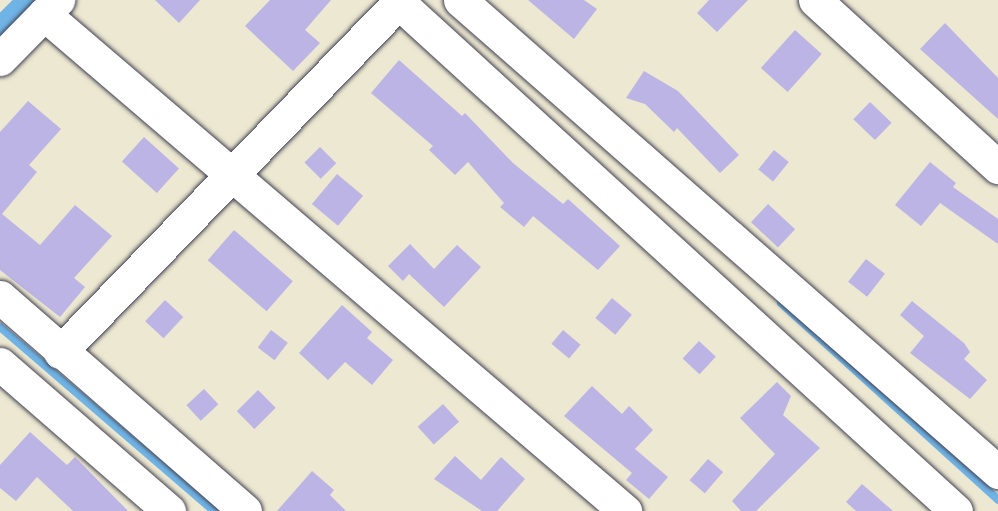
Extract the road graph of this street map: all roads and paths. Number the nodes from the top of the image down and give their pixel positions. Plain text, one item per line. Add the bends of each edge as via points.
1 (460, 0) edge
2 (815, 0) edge
3 (397, 1) edge
4 (51, 7) edge
5 (0, 59) edge
6 (998, 167) edge
7 (230, 173) junction
8 (0, 297) edge
9 (60, 352) junction
10 (6, 380) edge
11 (992, 454) edge
12 (936, 505) edge
13 (168, 511) edge
14 (245, 511) edge
15 (625, 511) edge

1 - 11 street
2 - 6 street
3 - 7 street
3 - 12 street
4 - 5 street
4 - 7 street
7 - 9 street
7 - 15 street
8 - 9 street
9 - 14 street
10 - 13 street

